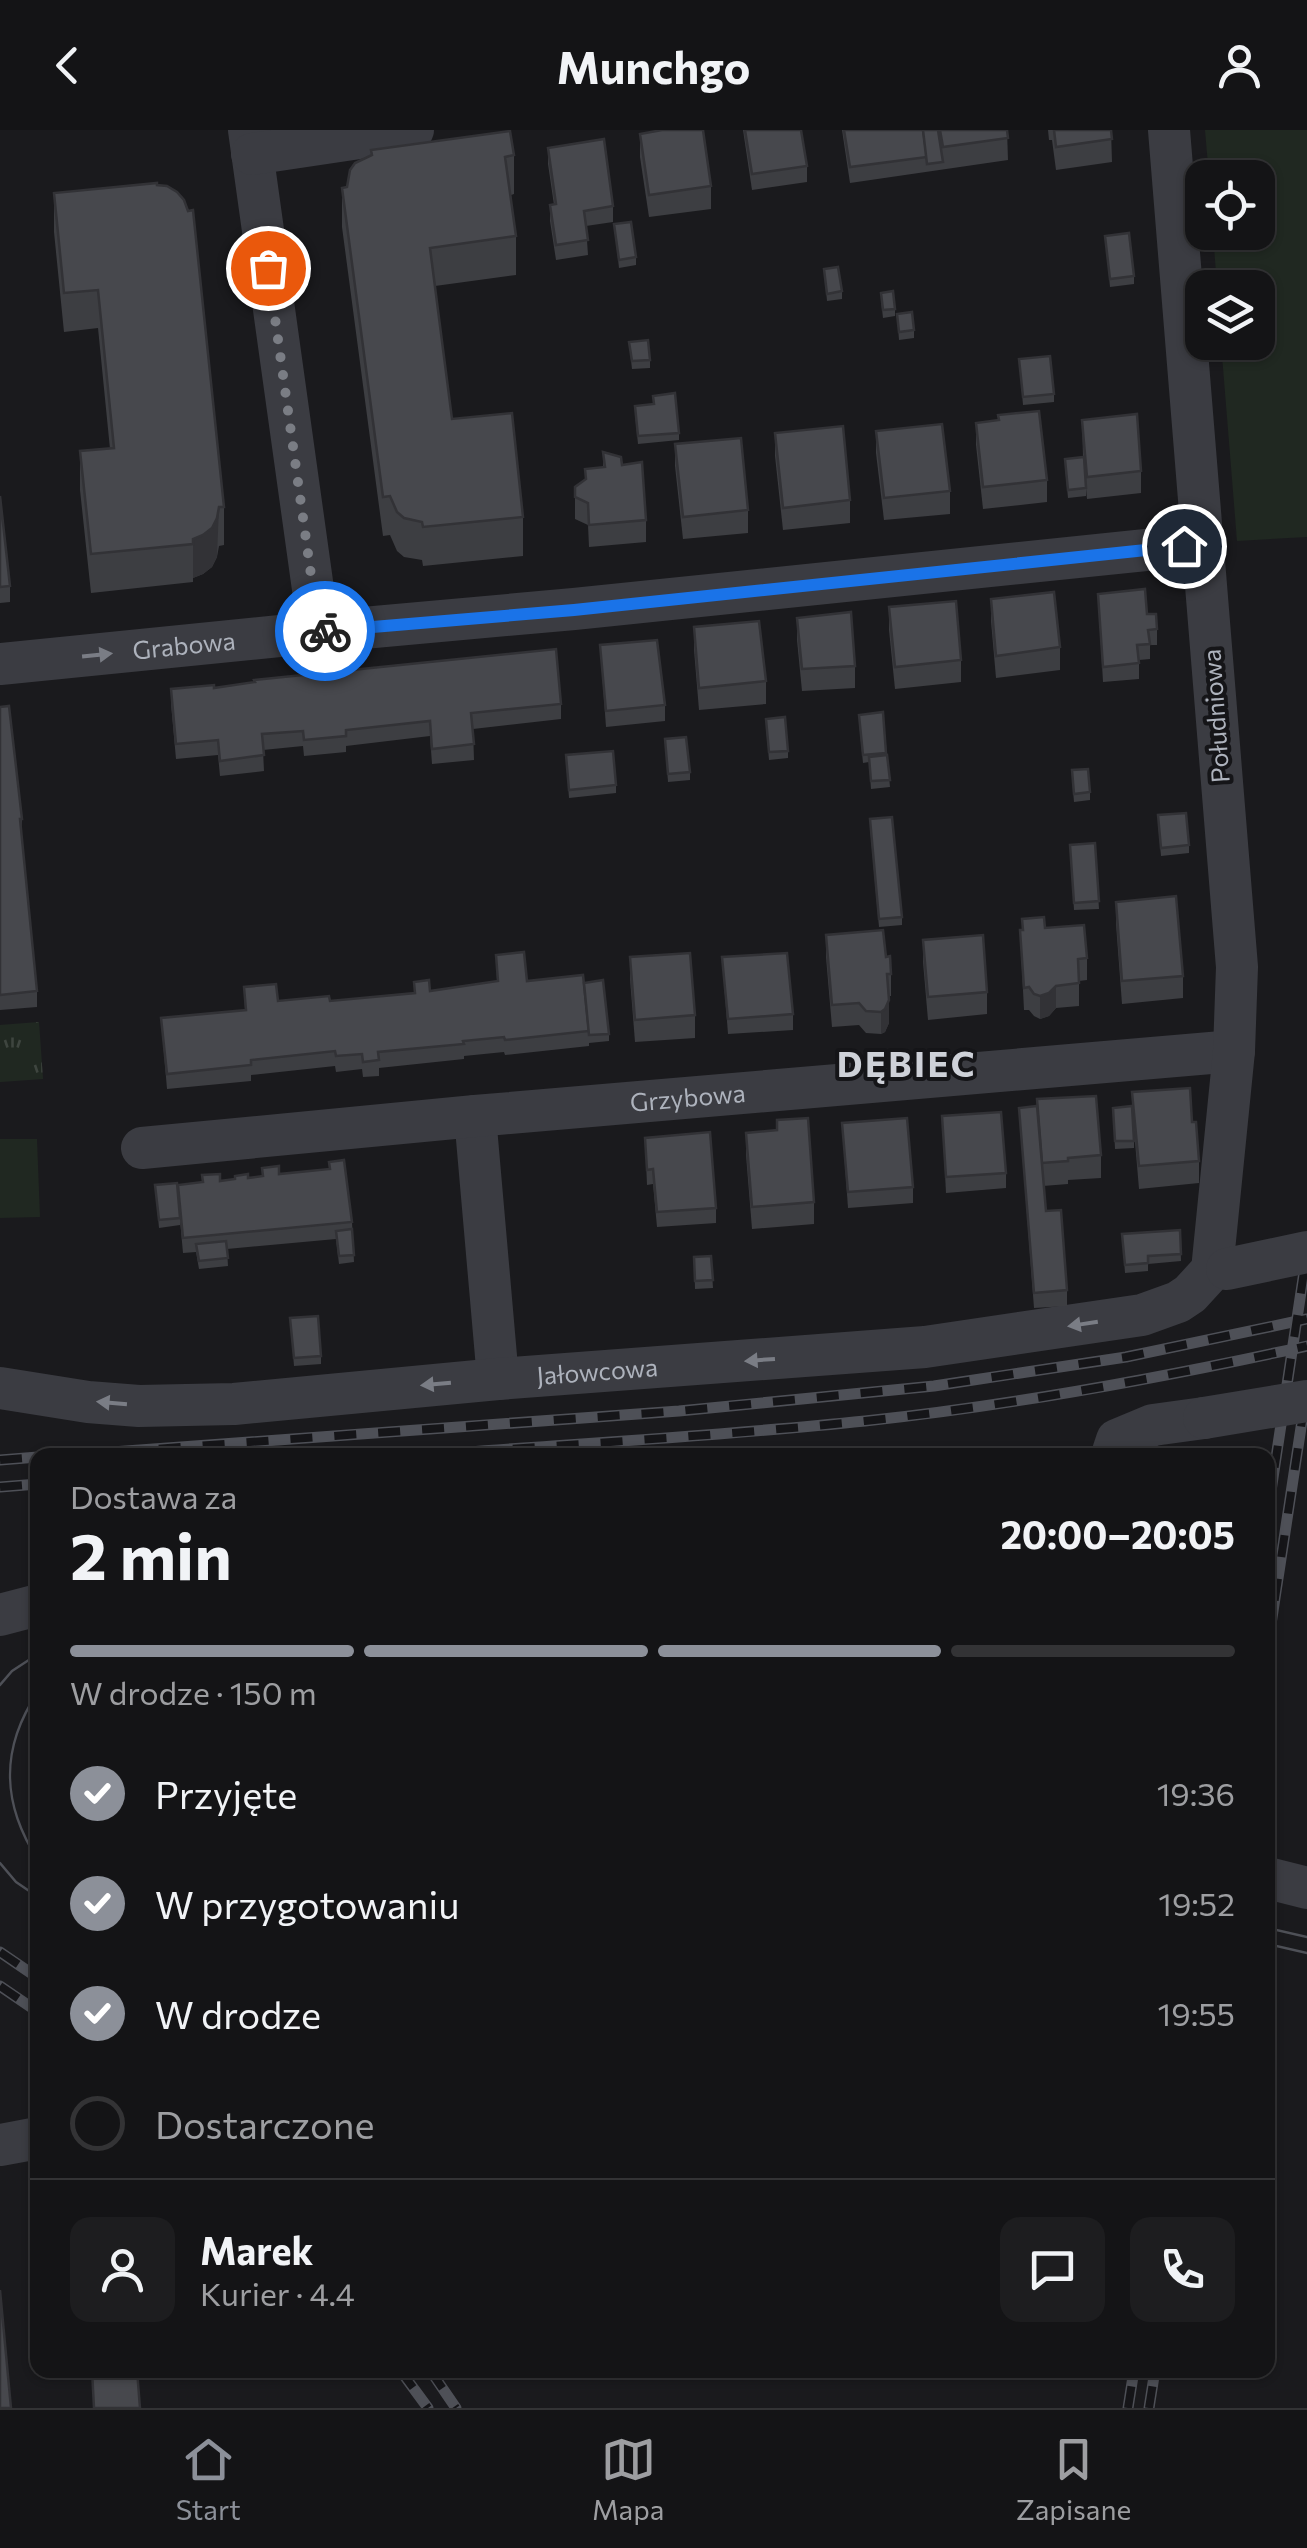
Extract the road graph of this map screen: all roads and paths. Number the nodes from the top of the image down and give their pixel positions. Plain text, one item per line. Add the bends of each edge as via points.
1 (413, 130) edge
2 (1169, 130) edge
3 (250, 142) edge
4 (1204, 544) junction
5 (319, 632) junction
6 (0, 664) edge
7 (1234, 1051) junction
8 (474, 1116) junction
9 (142, 1148) dead end
10 (1307, 1252) edge
11 (1210, 1278) junction
12 (498, 1379) junction
13 (0, 1388) edge
14 (1307, 1401) edge
15 (1114, 1448) edge
16 (30, 1607) edge
17 (0, 1615) edge
18 (1275, 1880) edge
19 (1307, 1888) edge
20 (30, 2139) edge
21 (0, 2145) edge

1 - 3 street
2 - 4 street, Południowa
3 - 5 street
4 - 5 street, Grabowa
4 - 7 street, Południowa via 1237,968
6 -> 5 street, Grabowa
7 - 8 street, Grzybowa
7 - 11 street, Południowa
8 - 9 street, Grzybowa
8 - 12 street
10 - 11 street, Jałowcowa, bridge
11 -> 12 street, Jałowcowa via 1178,1302 1142,1315 925,1347
12 -> 13 street, Jałowcowa via 138,1406
14 - 15 street, bridge via 1153,1425 1117,1440
16 - 17 street
18 - 19 street
20 - 21 street

